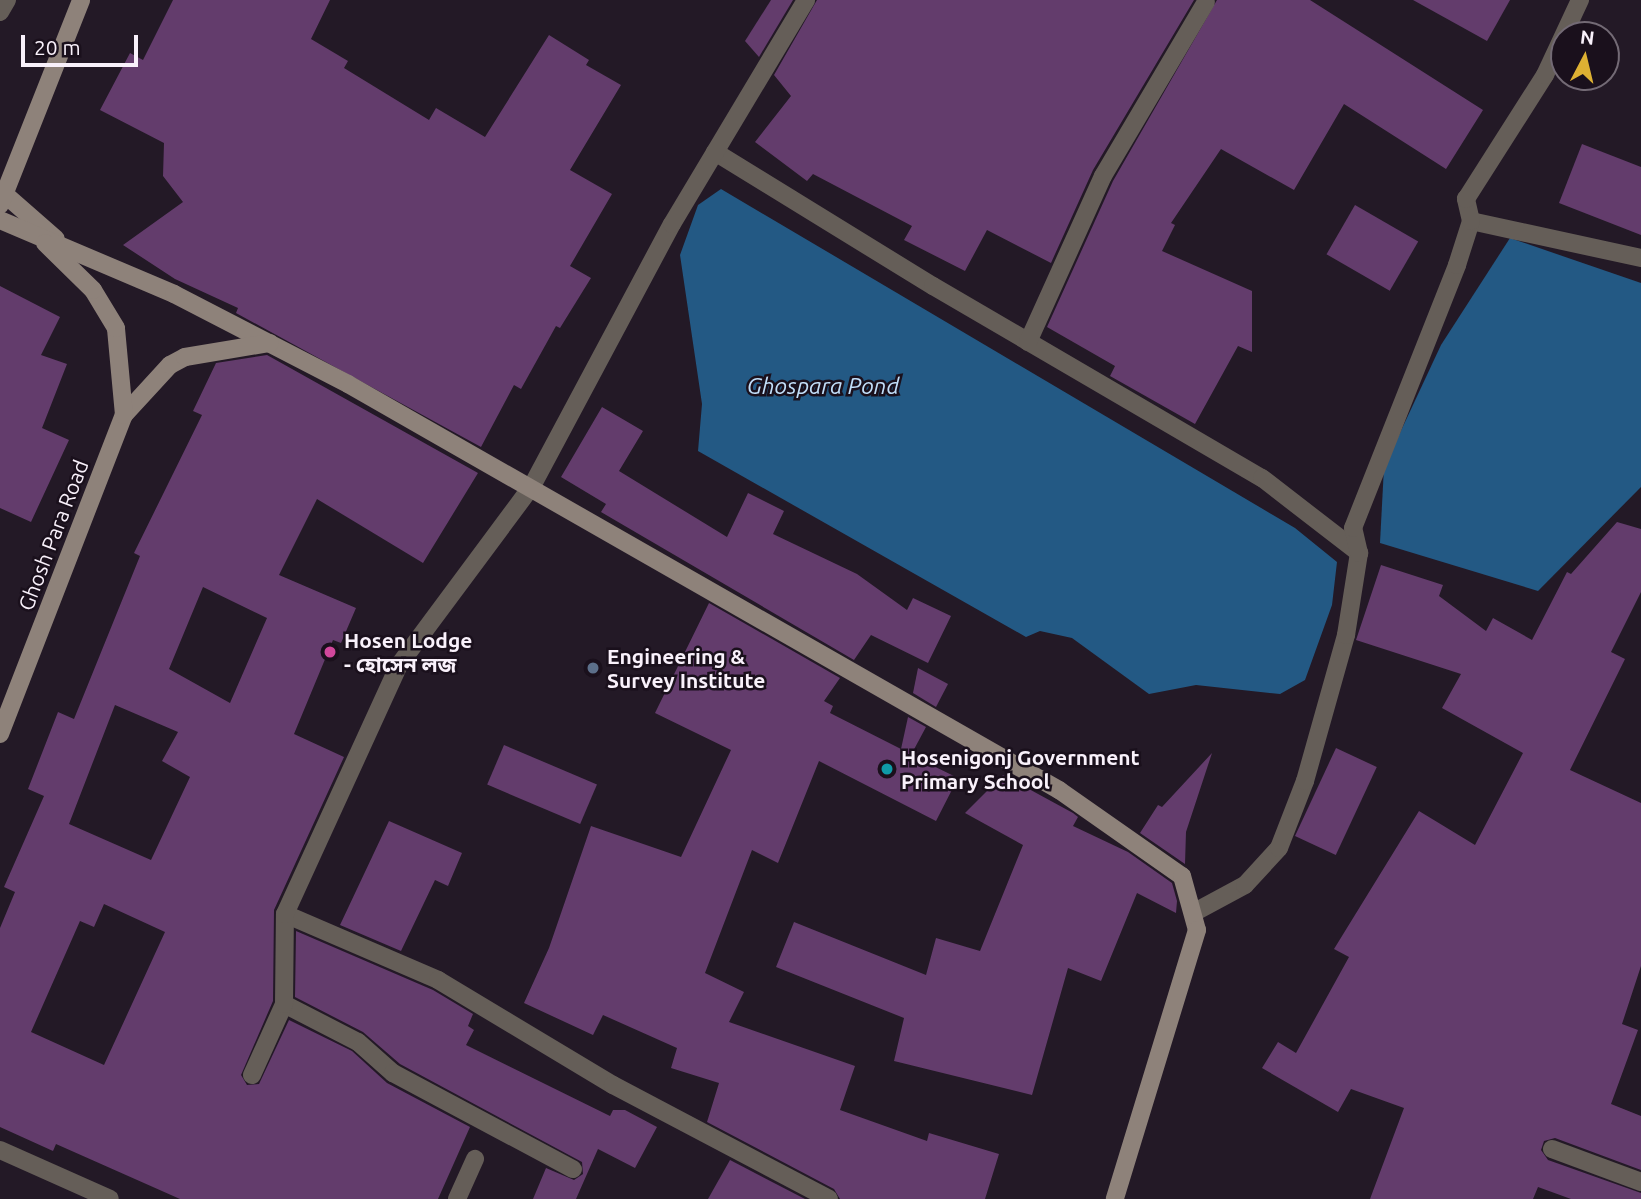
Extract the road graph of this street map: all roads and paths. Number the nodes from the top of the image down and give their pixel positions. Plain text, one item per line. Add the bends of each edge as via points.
1 (7, 0) edge
2 (81, 0) edge
3 (806, 0) edge
4 (1580, 0) edge
5 (1206, 2) edge
6 (0, 12) edge
7 (715, 152) junction
8 (2, 196) edge
9 (0, 220) edge
10 (1471, 221) junction
11 (36, 236) junction
12 (59, 242) junction
13 (1641, 258) edge
14 (1028, 342) junction
15 (270, 343) junction
16 (124, 415) junction
17 (532, 486) junction
18 (1359, 553) junction
19 (0, 734) edge
20 (1193, 913) junction
21 (285, 914) junction
22 (284, 1004) junction
23 (251, 1074) dead end
24 (1552, 1149) dead end
25 (0, 1150) edge
26 (475, 1158) dead end
27 (573, 1169) dead end
28 (1641, 1182) edge
29 (110, 1199) edge
30 (457, 1199) edge
31 (828, 1199) edge
32 (1115, 1199) edge

1 - 6 street
2 - 8 main road
3 - 7 street
4 - 10 street via 1545,75 1466,199
5 - 14 street via 1103,176
7 - 14 street
7 - 17 street
8 - 12 main road
9 - 11 main road
10 - 13 street
10 - 18 street via 1353,528
11 - 12 main road
11 - 16 main road, Ghosh Para Road via 93,290 116,328
12 - 15 main road
14 - 18 street via 1262,478
15 - 16 main road via 185,357 170,365
15 - 17 main road
16 - 19 main road, Ghosh Para Road
17 - 20 main road via 1059,790 1182,876
17 - 21 street via 399,665
18 - 20 street via 1346,635 1306,781 1279,848 1245,885
20 - 32 main road via 1198,930
21 - 22 street
21 - 31 street via 438,980 672,1118
22 - 23 street
22 - 27 street via 358,1042 393,1073
24 - 28 street
25 - 29 street
26 - 30 street

